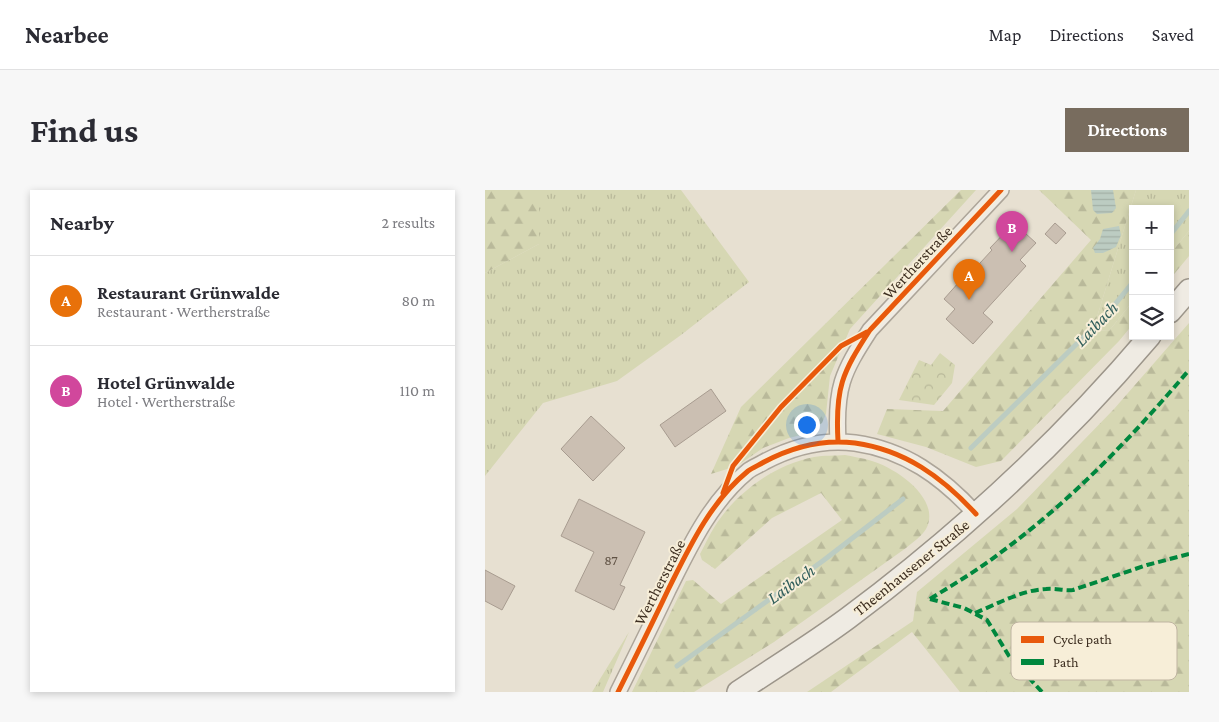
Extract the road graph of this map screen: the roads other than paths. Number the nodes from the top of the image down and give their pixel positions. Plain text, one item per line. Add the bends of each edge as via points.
1 (1001, 190) edge
2 (1189, 290) edge
3 (1174, 307) edge
4 (1146, 340) edge
5 (838, 441) junction
6 (976, 514) junction
7 (618, 692) edge
8 (738, 692) edge

1 - 5 street, Wertherstraße via 870,330 842,379 837,401
2 - 3 main road
4 - 6 main road, Theenhausener Straße via 1040,454
5 - 6 street, Wertherstraße via 891,451 914,462 959,496
5 - 7 street, Wertherstraße via 810,444 777,455 748,471 720,500 695,537
6 - 8 main road, Theenhausener Straße via 847,619

